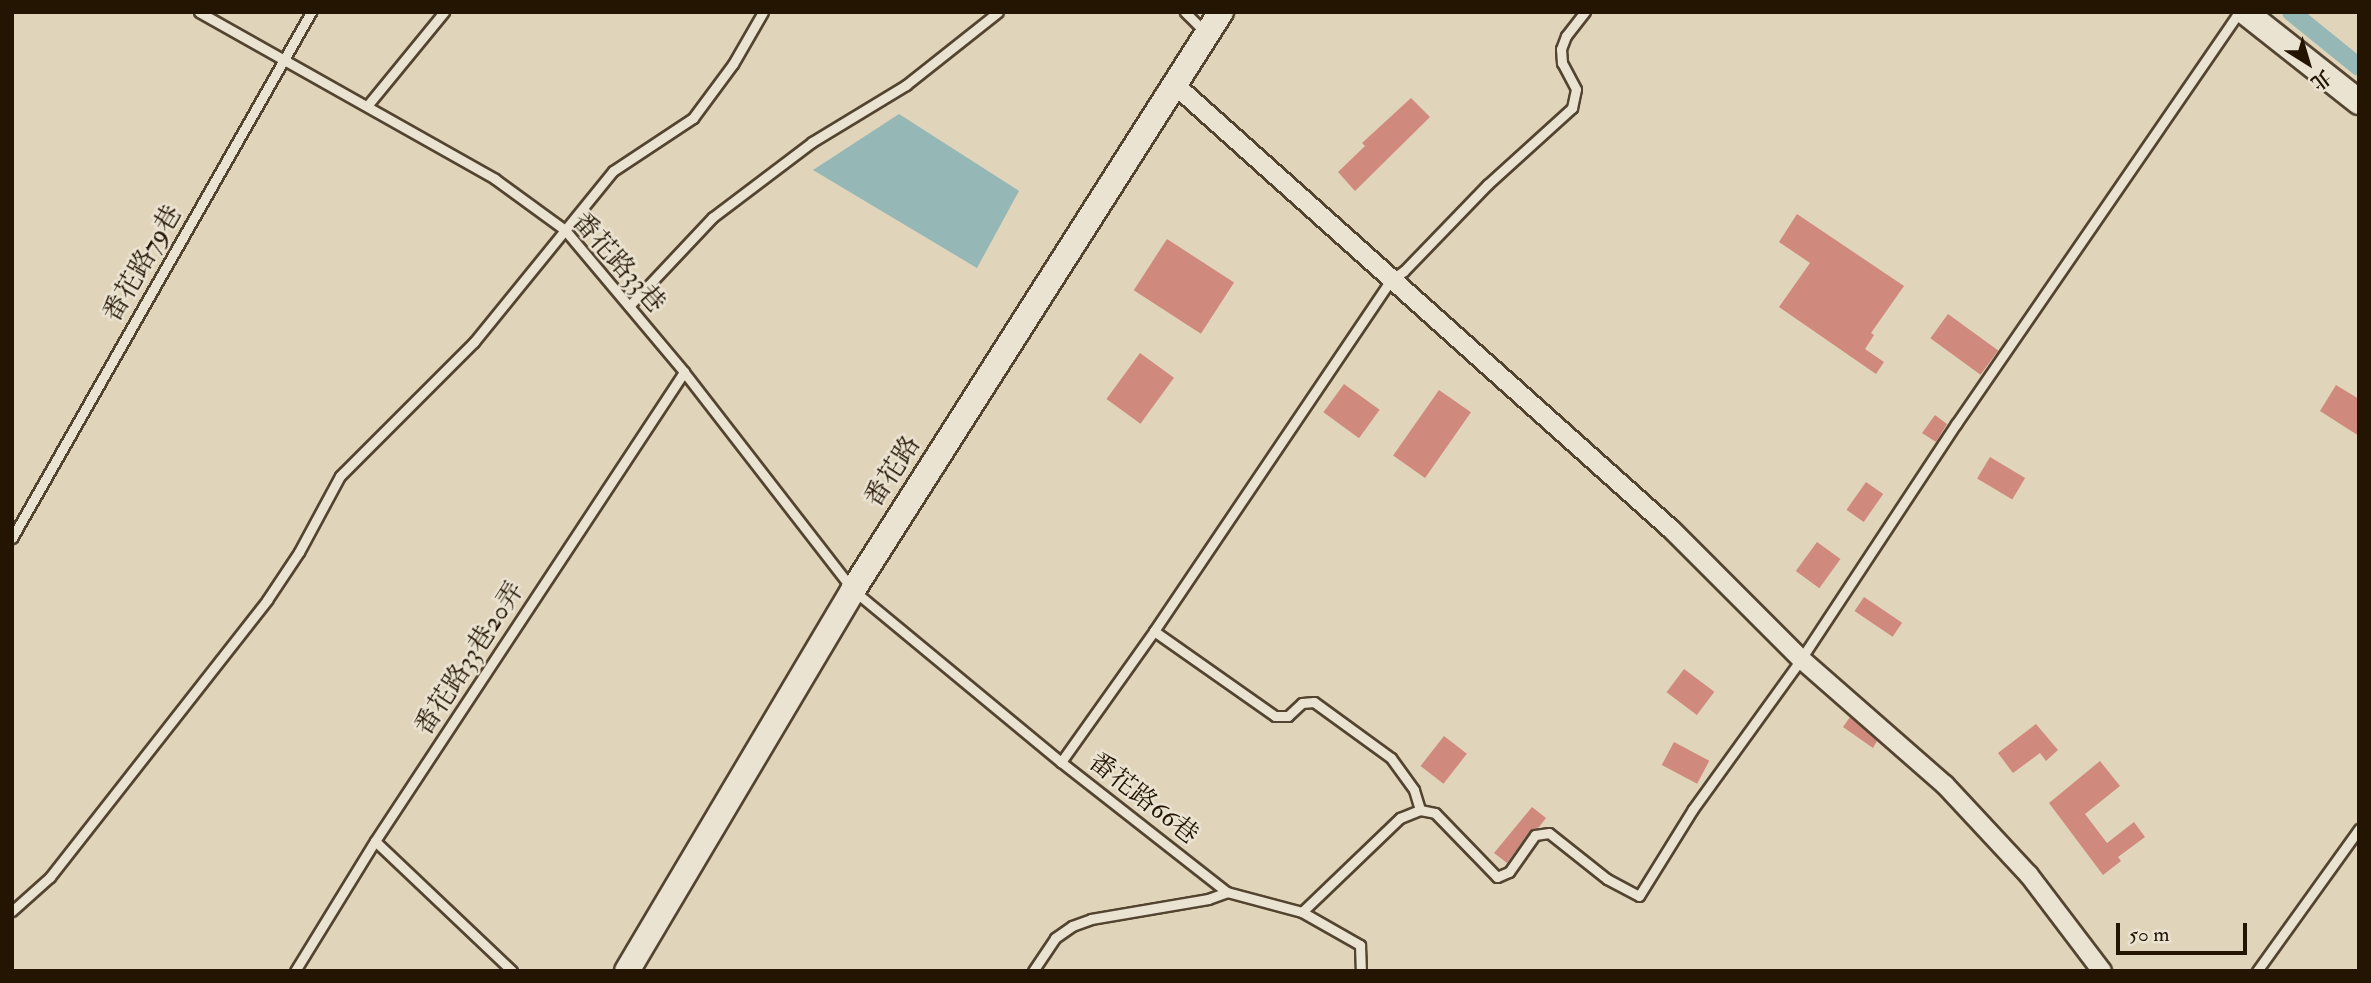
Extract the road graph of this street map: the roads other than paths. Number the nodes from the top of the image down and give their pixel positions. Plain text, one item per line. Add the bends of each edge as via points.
1 (199, 12) edge
2 (311, 12) edge
3 (444, 12) edge
4 (763, 12) edge
5 (998, 12) edge
6 (1185, 12) edge
7 (1222, 12) edge
8 (1585, 12) edge
9 (2239, 12) edge
10 (2245, 12) edge
11 (1207, 35) junction
12 (284, 59) junction
13 (1174, 84) junction
14 (2359, 102) edge
15 (367, 106) junction
16 (565, 230) junction
17 (1390, 281) junction
18 (629, 305) junction
19 (684, 372) junction
20 (12, 538) edge
21 (853, 590) junction
22 (1154, 631) junction
23 (1801, 659) junction
24 (1061, 762) junction
25 (1420, 810) junction
26 (2359, 829) edge
27 (375, 841) junction
28 (1227, 892) junction
29 (12, 911) edge
30 (1302, 912) junction
31 (295, 971) edge
32 (512, 971) edge
33 (626, 971) edge
34 (1033, 971) edge
35 (1361, 971) edge
36 (2102, 971) edge
37 (2257, 971) edge

1 - 12 lane, 番花路33巷
2 - 12 lane, 番花路79巷
3 - 15 lane
4 - 16 lane via 733,64 693,118 613,172
5 - 18 lane via 906,85 812,142 713,217
6 - 11 lane
7 - 11 main road, 番花路
8 - 17 lane via 1561,50 1562,63 1576,89 1572,108
9 - 23 lane
10 - 14 main road
11 - 13 main road, 番花路
12 - 15 lane, 番花路33巷
12 - 20 lane, 番花路79巷
13 - 17 street
13 - 21 main road, 番花路
15 - 16 lane, 番花路33巷 via 495,179
16 - 18 lane, 番花路33巷
16 - 29 lane via 474,342 340,476 267,600 50,877
17 - 22 lane
17 - 23 street via 1672,530
18 - 19 lane, 番花路33巷
19 - 21 lane, 番花路33巷
19 - 27 lane, 番花路33巷20弄
21 - 24 lane, 番花路66巷
21 - 33 main road, 番花路
22 - 24 lane
22 - 25 lane via 1275,716 1289,716 1302,704 1314,702 1391,758 1414,790
23 - 25 lane via 1693,809 1639,896 1607,879 1549,833 1535,835 1509,872 1497,877 1435,813
23 - 36 street via 1945,785 2029,874
24 - 28 lane, 番花路66巷
25 - 30 lane via 1400,818
26 - 37 lane
27 - 31 lane, 番花路33巷20弄
27 - 32 lane
28 - 30 lane, 番花路66巷
28 - 34 lane via 1072,926 1055,938
30 - 35 lane, 番花路66巷 via 1360,945

